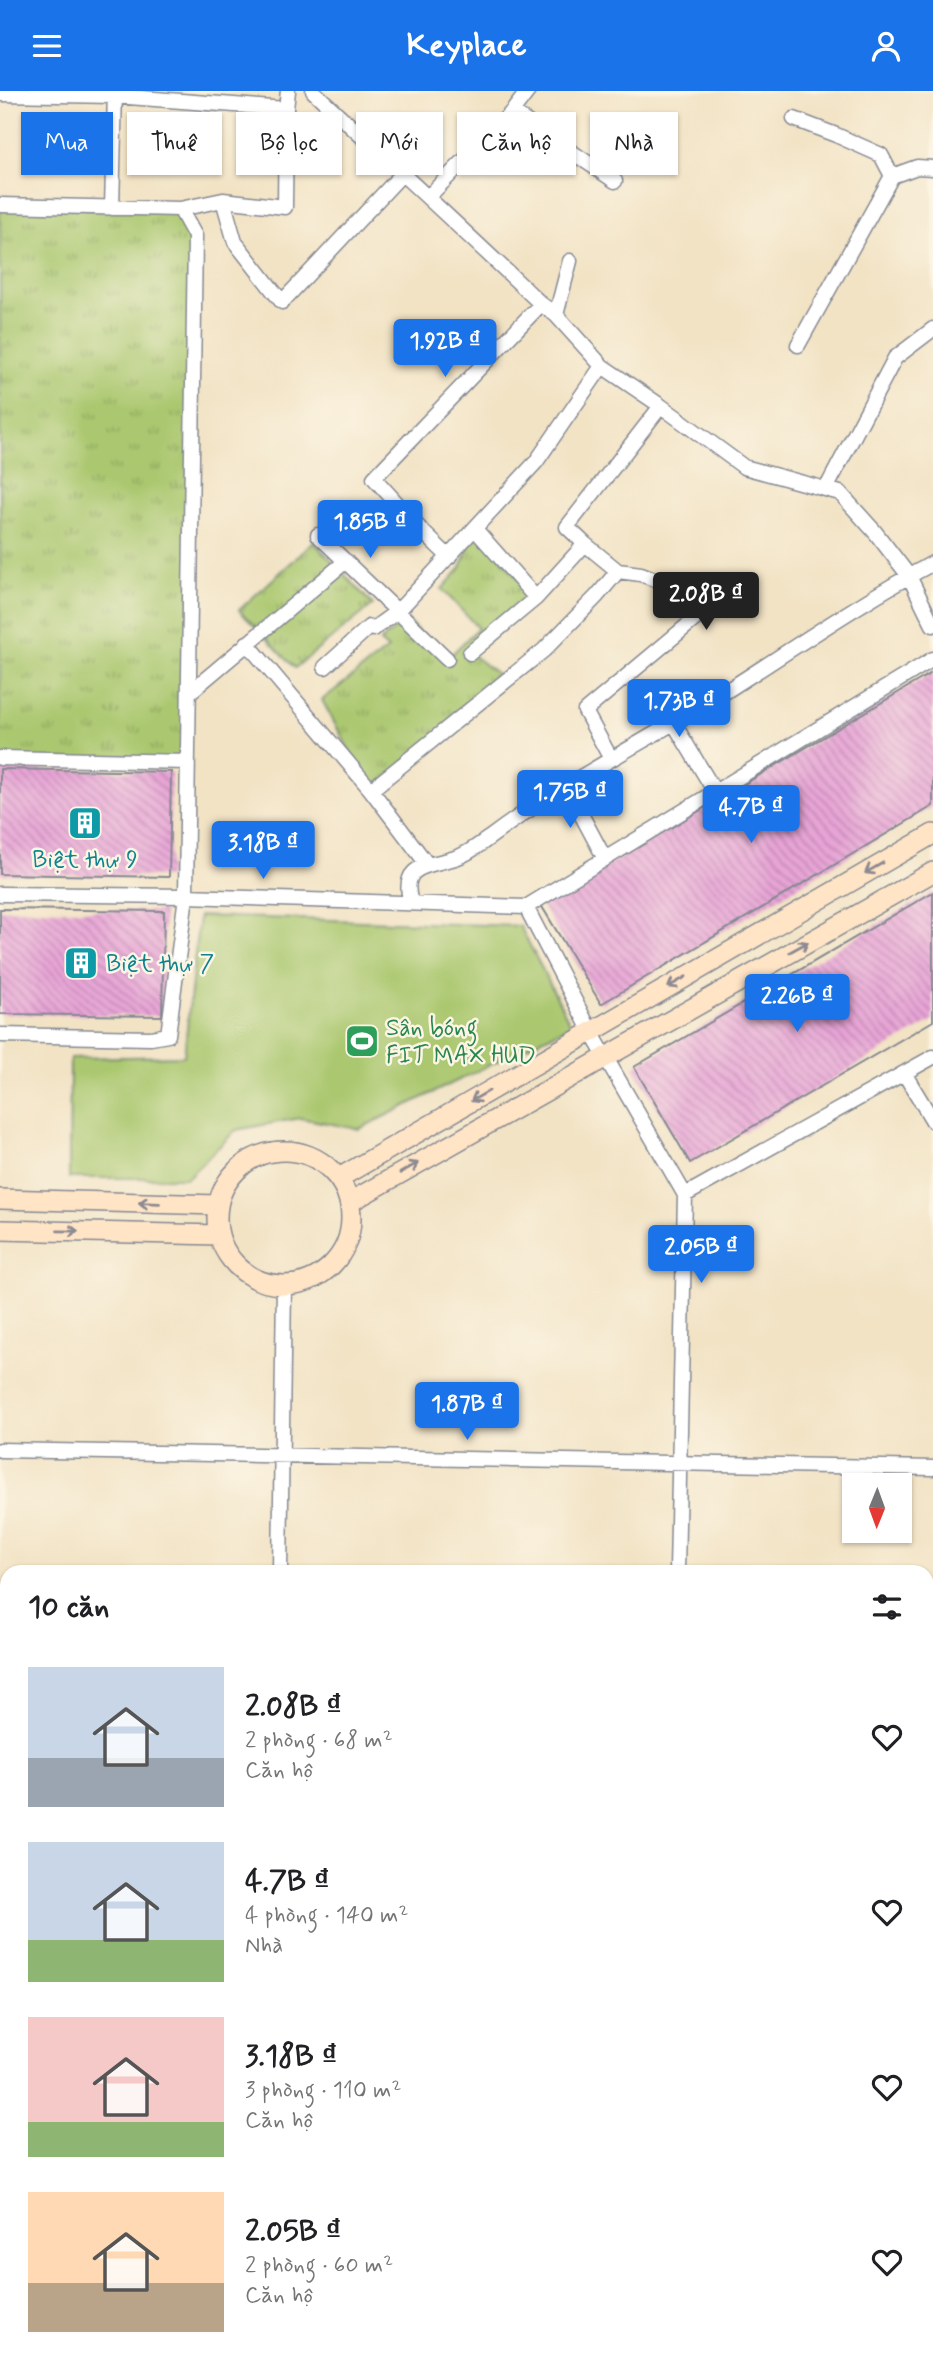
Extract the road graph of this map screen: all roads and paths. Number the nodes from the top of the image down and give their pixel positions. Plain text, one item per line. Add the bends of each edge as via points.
1 (288, 91) edge
2 (313, 91) edge
3 (528, 91) edge
4 (115, 93) edge
5 (0, 94) edge
6 (286, 109) junction
7 (512, 111) junction
8 (794, 119) dead end
9 (356, 131) edge
10 (933, 168) edge
11 (401, 175) edge
12 (403, 175) edge
13 (892, 176) junction
14 (615, 181) dead end
15 (429, 196) junction
16 (223, 200) junction
17 (0, 205) edge
18 (112, 208) junction
19 (180, 209) junction
20 (570, 261) dead end
21 (541, 304) junction
22 (556, 314) junction
23 (933, 329) edge
24 (797, 345) dead end
25 (602, 366) junction
26 (661, 405) junction
27 (826, 489) junction
28 (475, 529) junction
29 (318, 535) dead end
30 (585, 544) junction
31 (449, 557) junction
32 (345, 561) junction
33 (933, 562) edge
34 (618, 571) junction
35 (909, 576) junction
36 (536, 598) junction
37 (398, 611) junction
38 (933, 625) edge
39 (247, 643) junction
40 (470, 653) dead end
41 (447, 659) dead end
42 (933, 659) edge
43 (325, 667) dead end
44 (189, 694) junction
45 (673, 722) junction
46 (0, 758) edge
47 (611, 759) junction
48 (188, 762) junction
49 (566, 786) junction
50 (371, 790) junction
51 (715, 792) junction
52 (933, 834) edge
53 (605, 859) junction
54 (427, 864) junction
55 (933, 872) edge
56 (0, 894) edge
57 (186, 896) junction
58 (411, 903) junction
59 (526, 907) junction
60 (591, 1032) junction
61 (0, 1035) edge
62 (605, 1056) junction
63 (933, 1057) edge
64 (904, 1073) junction
65 (933, 1121) edge
66 (339, 1178) junction
67 (685, 1195) junction
68 (0, 1199) edge
69 (349, 1202) junction
70 (218, 1205) junction
71 (0, 1230) edge
72 (219, 1235) junction
73 (284, 1286) junction
74 (0, 1450) edge
75 (281, 1455) junction
76 (679, 1463) junction
77 (933, 1468) edge
78 (280, 1565) edge
79 (677, 1565) edge

1 - 6 street
2 - 9 street
3 - 7 street
4 - 5 street
4 - 6 street
4 - 18 street
6 - 16 street via 285,207
7 - 14 street
7 - 15 street
8 - 13 street via 881,155
10 - 13 street via 918,167
11 - 16 street via 282,302 235,242
12 - 15 street
13 - 24 street
15 - 21 street
16 - 19 street
17 - 18 street
18 - 19 street
19 - 44 street via 195,236
20 - 22 street
21 - 22 street
21 - 31 street via 374,478
22 - 25 street
23 - 27 street via 895,358
25 - 26 street
25 - 28 street via 536,462
26 - 27 street via 744,467
26 - 30 street via 567,527
27 - 35 street via 840,493
28 - 31 street
28 - 36 street
29 - 32 street
30 - 34 street
30 - 36 street
31 - 37 street
32 - 37 street
32 - 39 street
33 - 35 street
34 - 47 street via 652,576 695,619 585,711
34 - 50 street via 544,650
35 - 38 street
35 - 45 street
36 - 40 street
37 - 41 street
37 - 43 street via 373,629 369,627
39 - 44 street
39 - 50 street
42 - 51 street
44 - 48 street
45 - 47 street
45 - 51 street
46 - 48 street
47 - 49 street
48 - 57 street
49 - 53 street
49 - 54 street via 471,851
50 - 54 street
51 - 53 street
52 -> 60 main road
53 - 59 street
54 - 58 street via 412,874 408,883
62 -> 55 main road
56 - 57 street
57 - 58 street
57 - 61 street via 168,1035
58 - 59 street
59 - 60 street
60 - 62 street
60 -> 66 main road
62 - 67 street
69 -> 62 main road
63 - 64 street
64 - 65 street
64 - 67 street
66 - 69 main road
66 - 70 main road via 309,1155 271,1152 236,1171
67 - 76 street
70 -> 68 main road
69 - 73 main road via 349,1239 339,1258 305,1283
70 - 72 main road
71 -> 72 main road
72 - 73 main road via 231,1261 246,1274
73 - 75 street
74 - 75 street
75 - 76 street
75 - 78 street
76 - 77 street
76 - 79 street

